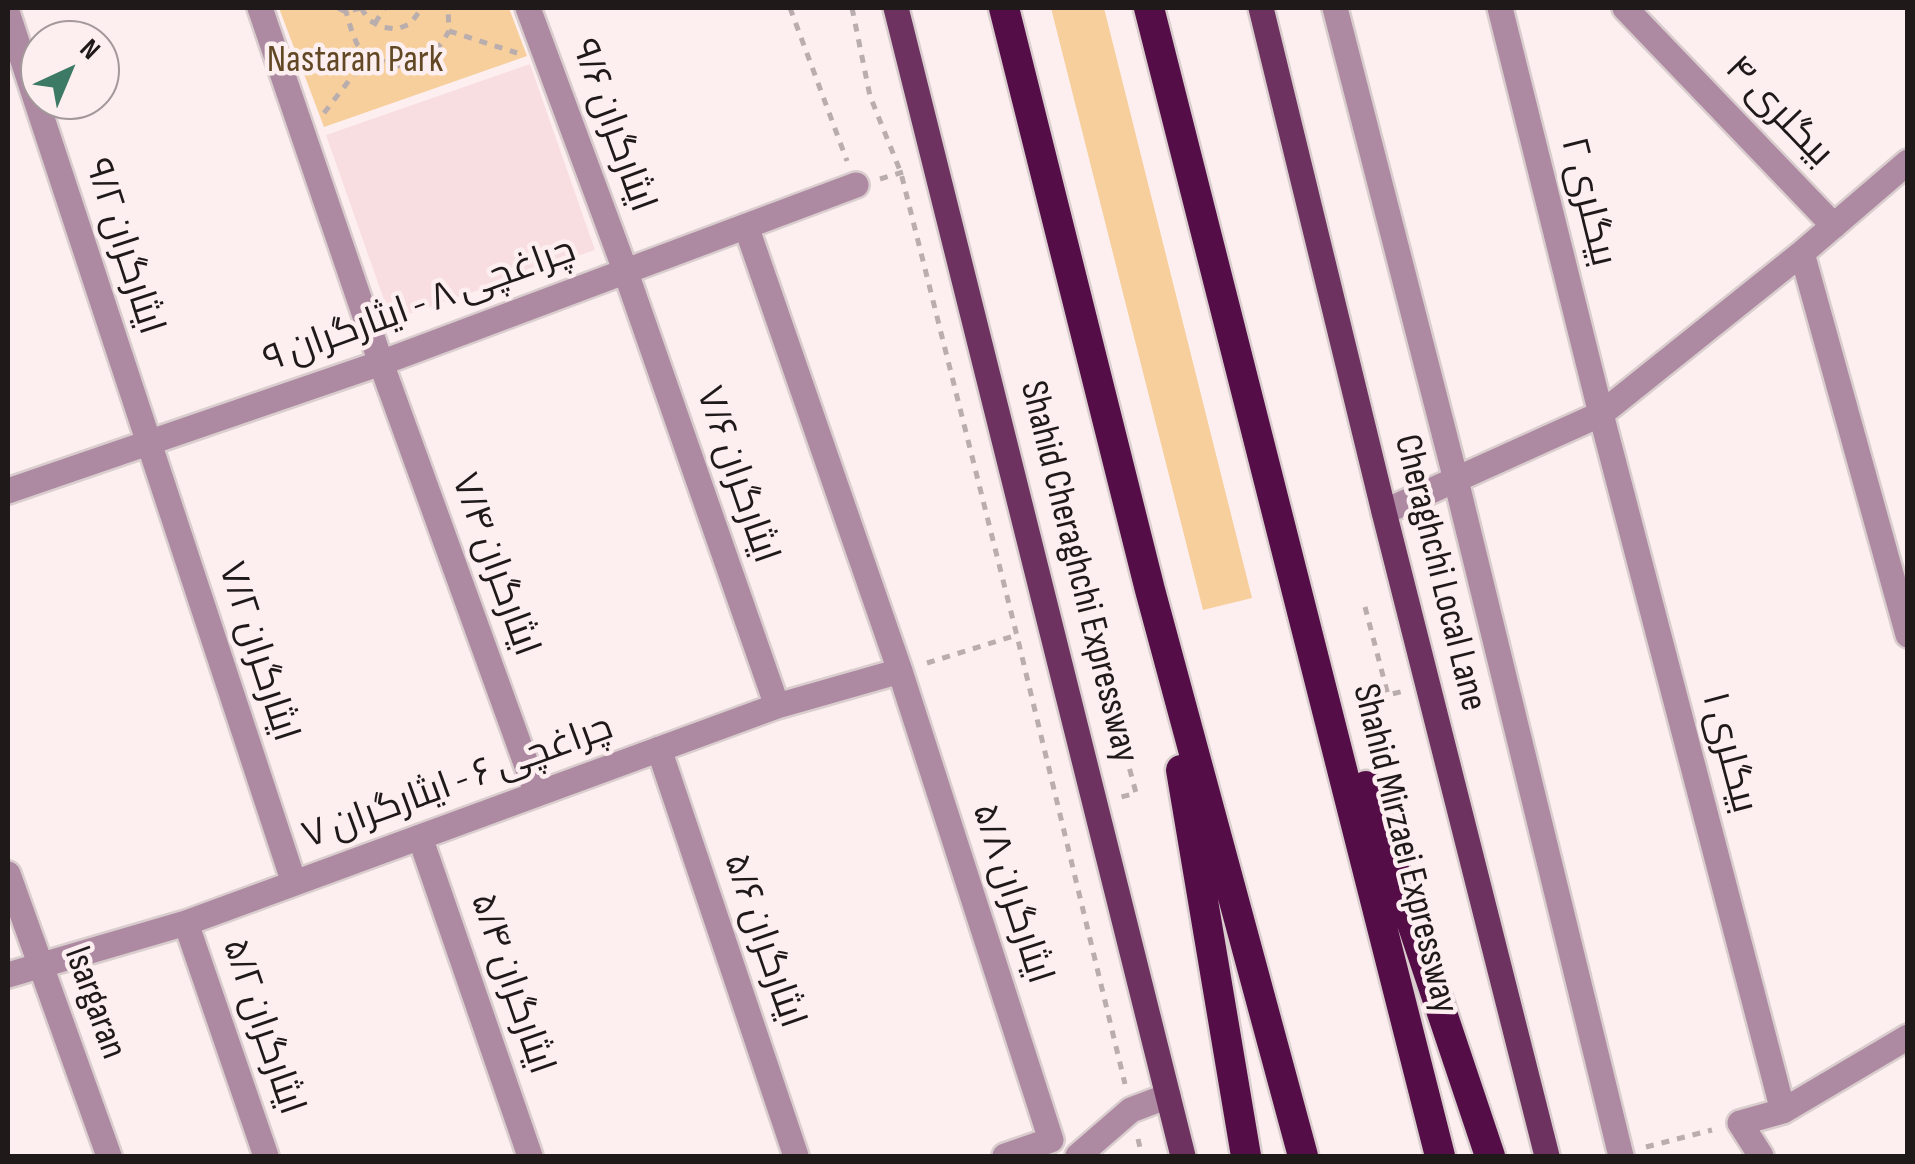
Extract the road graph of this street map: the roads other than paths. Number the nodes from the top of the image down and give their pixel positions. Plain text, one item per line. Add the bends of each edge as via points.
1 (260, 8) edge
2 (528, 8) edge
3 (896, 8) edge
4 (1150, 8) edge
5 (1261, 8) edge
6 (1335, 8) edge
7 (1500, 8) edge
8 (1625, 8) edge
9 (1005, 12) edge
10 (8, 16) edge
11 (1908, 162) edge
12 (856, 186) road end
13 (746, 226) junction
14 (1834, 226) junction
15 (1802, 254) junction
16 (624, 270) junction
17 (381, 363) junction
18 (1601, 414) junction
19 (148, 444) junction
20 (1456, 480) junction
21 (8, 491) edge
22 (1384, 512) junction
23 (1290, 560) junction
24 (1150, 590) junction
25 (1908, 635) edge
26 (900, 671) junction
27 (777, 706) junction
28 (659, 749) junction
29 (537, 794) junction
30 (420, 837) junction
31 (8, 874) edge
32 (294, 883) junction
33 (186, 923) junction
34 (40, 965) junction
35 (8, 976) edge
36 (1907, 1038) edge
37 (1168, 1096) junction
38 (1783, 1111) junction
39 (1621, 1155) edge
40 (109, 1156) edge
41 (266, 1156) edge
42 (530, 1156) edge
43 (796, 1156) edge
44 (1005, 1156) edge
45 (1078, 1156) edge
46 (1183, 1156) edge
47 (1246, 1156) edge
48 (1303, 1156) edge
49 (1440, 1156) edge
50 (1490, 1156) edge
51 (1547, 1156) edge
52 (1761, 1156) edge

1 - 17 street, ایثارگران ۷/۴
2 - 16 street, ایثارگران ۹/۶
3 - 37 main road, Shahid Cheraghchi Expressway
4 - 23 highway
5 - 22 main road, Cheraghchi Local Lane
6 - 20 street
7 - 18 street, بیگلری ۲
8 - 14 street, بیگلری ۴
9 - 24 highway, Shahid Cheraghchi Expressway
10 - 19 street, ایثارگران ۹/۲
11 - 14 street
12 - 13 street, چراغچی ۸ - ایثارگران ۹
13 - 16 street, چراغچی ۸ - ایثارگران ۹
13 - 26 street, ایثارگران ۵/۸
14 - 15 street
15 - 18 street
15 - 25 street
16 - 17 street, چراغچی ۸ - ایثارگران ۹
16 - 27 street, ایثارگران ۷/۶
17 - 19 street, چراغچی ۸ - ایثارگران ۹
17 - 29 street, ایثارگران ۷/۴
18 - 20 street
18 - 38 street, بیگلری ۱
19 - 21 street, چراغچی ۸ - ایثارگران ۹
19 - 32 street, ایثارگران ۷/۲
20 - 22 street
20 - 39 street
22 - 51 main road, Cheraghchi Local Lane
23 - 49 highway, Shahid Mirzaei Expressway
23 - 50 highway
24 - 47 highway
24 - 48 highway
26 - 27 street, چراغچی ۶ - ایثارگران ۷
26 - 44 street, ایثارگران ۵/۸ via 1050,1140
27 - 28 street, چراغچی ۶ - ایثارگران ۷
28 - 29 street, چراغچی ۶ - ایثارگران ۷
28 - 43 street, ایثارگران ۵/۶
29 - 30 street, چراغچی ۶ - ایثارگران ۷
30 - 32 street, چراغچی ۶ - ایثارگران ۷
30 - 42 street, ایثارگران ۵/۴
31 - 34 street, Isargaran
32 - 33 street, چراغچی ۶ - ایثارگران ۷
33 - 34 street, چراغچی ۶ - ایثارگران ۷
33 - 41 street, ایثارگران ۵/۲
34 - 35 street, چراغچی ۶ - ایثارگران ۷
34 - 40 street, Isargaran
36 - 38 street
37 - 45 street via 1131,1110
37 - 46 main road, Shahid Cheraghchi Expressway
38 - 52 street via 1740,1123

